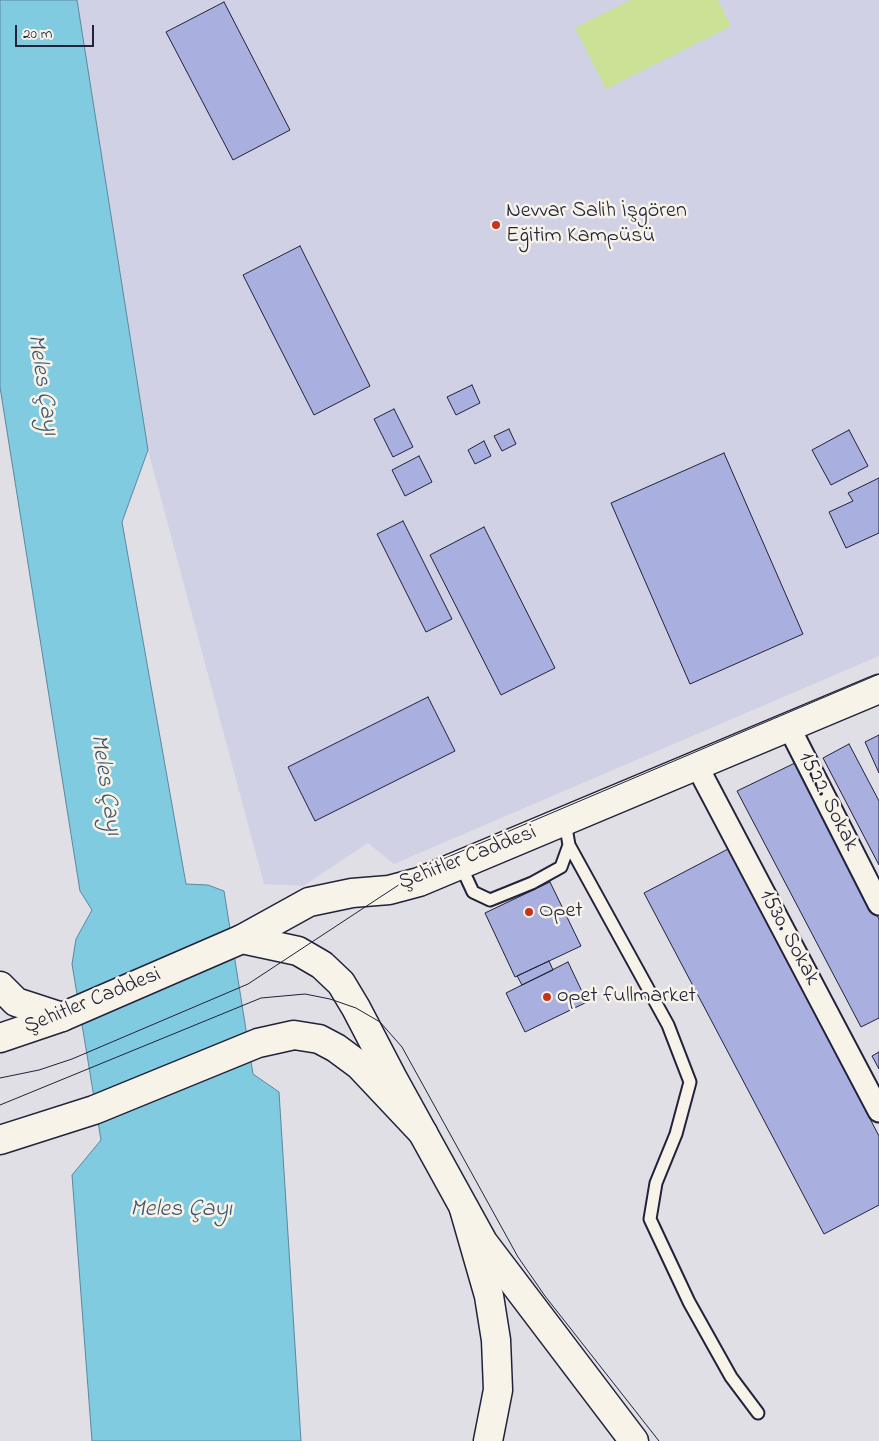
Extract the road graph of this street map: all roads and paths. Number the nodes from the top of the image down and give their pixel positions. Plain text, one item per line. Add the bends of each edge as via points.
1 (879, 689) edge
2 (789, 727) junction
3 (697, 766) junction
4 (567, 834) junction
5 (460, 864) junction
6 (879, 904) edge
7 (242, 939) junction
8 (0, 986) edge
9 (62, 1017) junction
10 (0, 1038) edge
11 (879, 1111) edge
12 (423, 1133) junction
13 (0, 1140) edge
14 (464, 1209) junction
15 (758, 1413) dead end
16 (488, 1441) edge
17 (634, 1441) edge

1 - 2 main road, Şehitler Caddesi
2 - 3 main road, Şehitler Caddesi
2 - 6 street, 1522. Sokak
3 - 4 main road, Şehitler Caddesi
3 - 11 street, 1530. Sokak
4 - 5 main road, Şehitler Caddesi
4 - 5 lane via 561,867 490,900 472,892
4 - 15 lane via 668,1025 690,1082 676,1134 656,1183 650,1219 689,1302 731,1376
5 - 7 main road, Şehitler Caddesi via 419,882 389,890 352,893 309,902
7 - 9 main road, Şehitler Caddesi
7 - 12 main road via 298,952 322,965 341,983
8 - 9 main road via 16,1002
9 - 10 main road, Şehitler Caddesi
12 - 13 main road via 359,1064 318,1039 294,1035 258,1043 94,1110
12 - 14 main road
14 - 16 main road via 489,1296 496,1340 498,1390
14 - 17 main road via 503,1270

